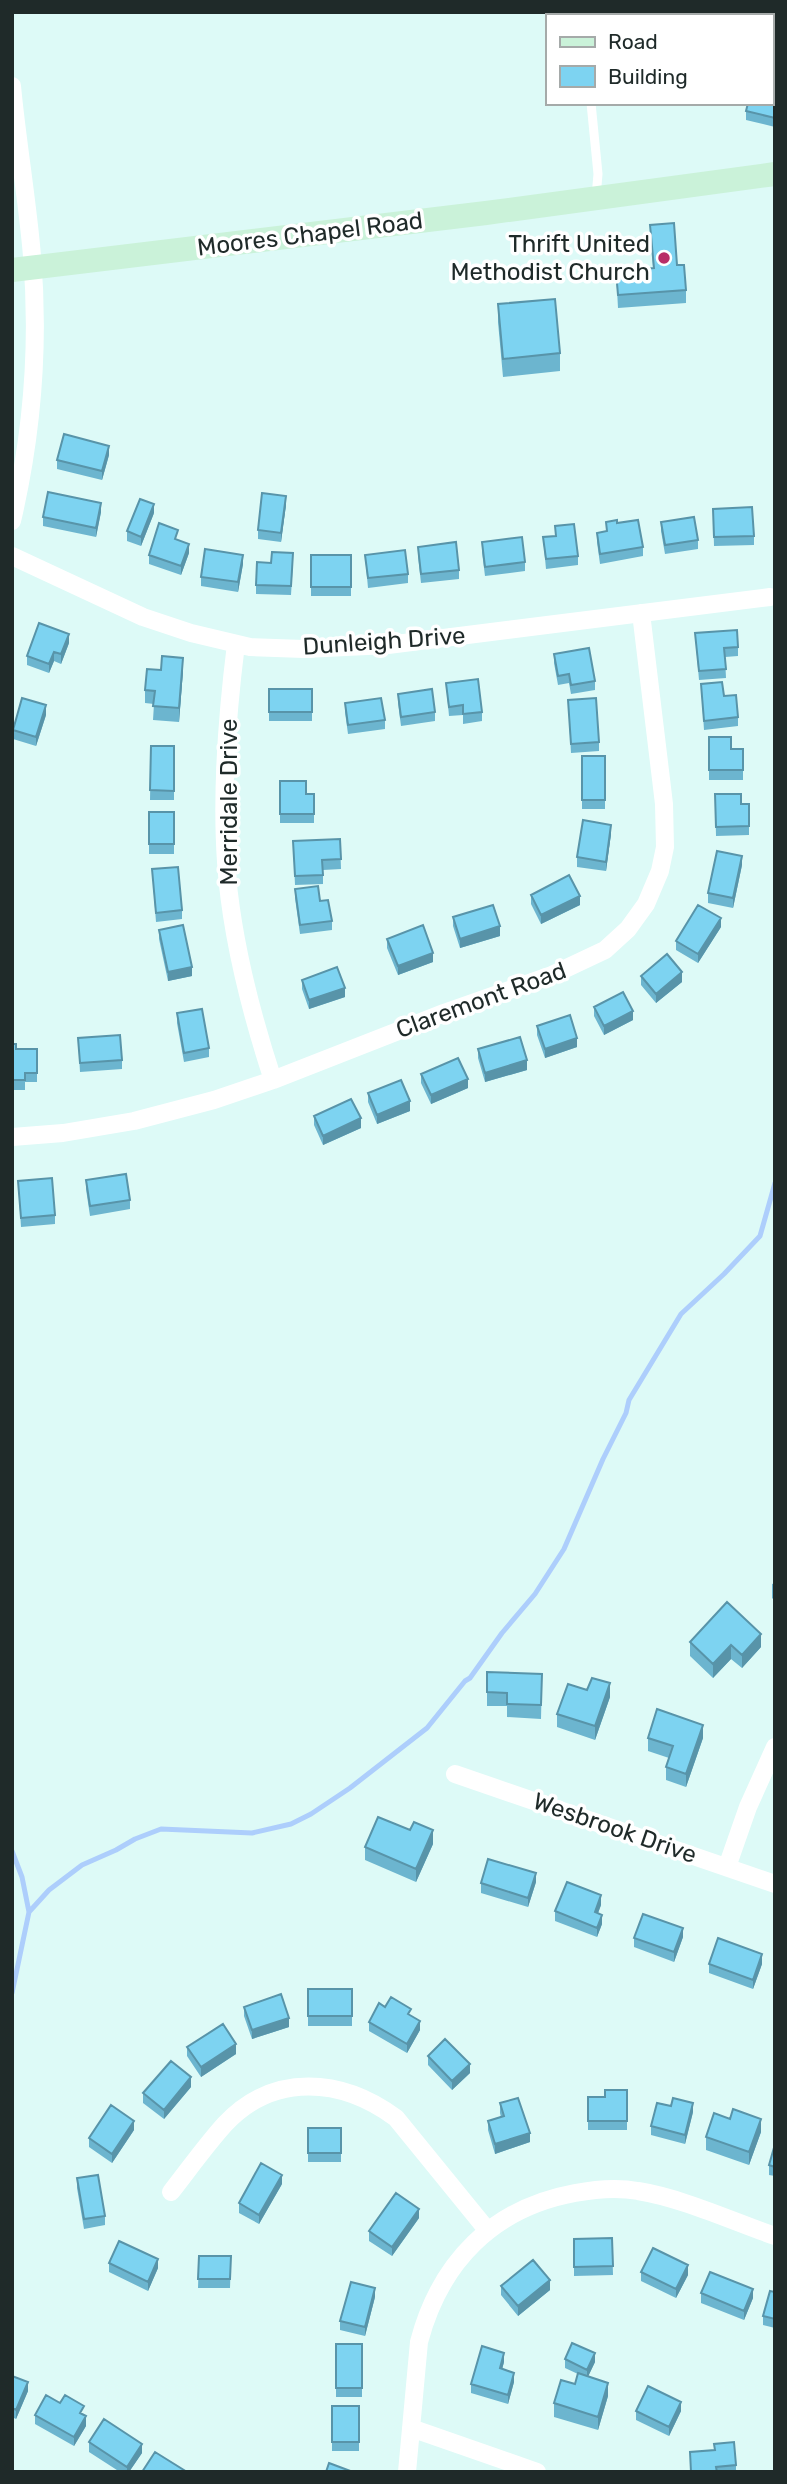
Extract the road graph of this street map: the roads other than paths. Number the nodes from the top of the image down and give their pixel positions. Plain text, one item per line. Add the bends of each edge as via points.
1 (12, 86) edge
2 (591, 105) edge
3 (775, 174) edge
4 (596, 199) junction
5 (22, 269) edge
6 (12, 521) edge
7 (12, 555) edge
8 (771, 597) dead end
9 (640, 613) junction
10 (236, 644) junction
11 (273, 1080) junction
12 (12, 1137) edge
13 (775, 1747) edge
14 (454, 1774) dead end
15 (727, 1867) junction
16 (775, 1884) edge
17 (172, 2192) dead end
18 (488, 2231) junction
19 (775, 2236) edge
20 (411, 2428) junction
21 (407, 2472) edge
22 (537, 2472) edge

1 - 5 street
2 - 4 lane
3 - 4 main road, Moores Chapel Road
4 - 5 main road, Moores Chapel Road
5 - 6 street via 35,366 32,411
7 - 10 street, Dunleigh Drive via 143,617
8 - 9 street, Dunleigh Drive
9 - 10 street, Dunleigh Drive via 377,646 304,649
9 - 11 street, Claremont Road via 666,835 660,871 637,917 593,958
10 - 11 street, Merridale Drive via 225,748 226,861 241,967
11 - 12 street, Claremont Road via 134,1121
13 - 15 street
14 - 15 street, Wesbrook Drive
15 - 16 street, Wesbrook Drive
17 - 18 street via 226,2123 246,2106 295,2088 332,2088 356,2094 396,2118
18 - 19 street via 540,2202 609,2188 660,2196
18 - 20 street via 445,2277 429,2310 419,2342
20 - 21 street
20 - 22 street

